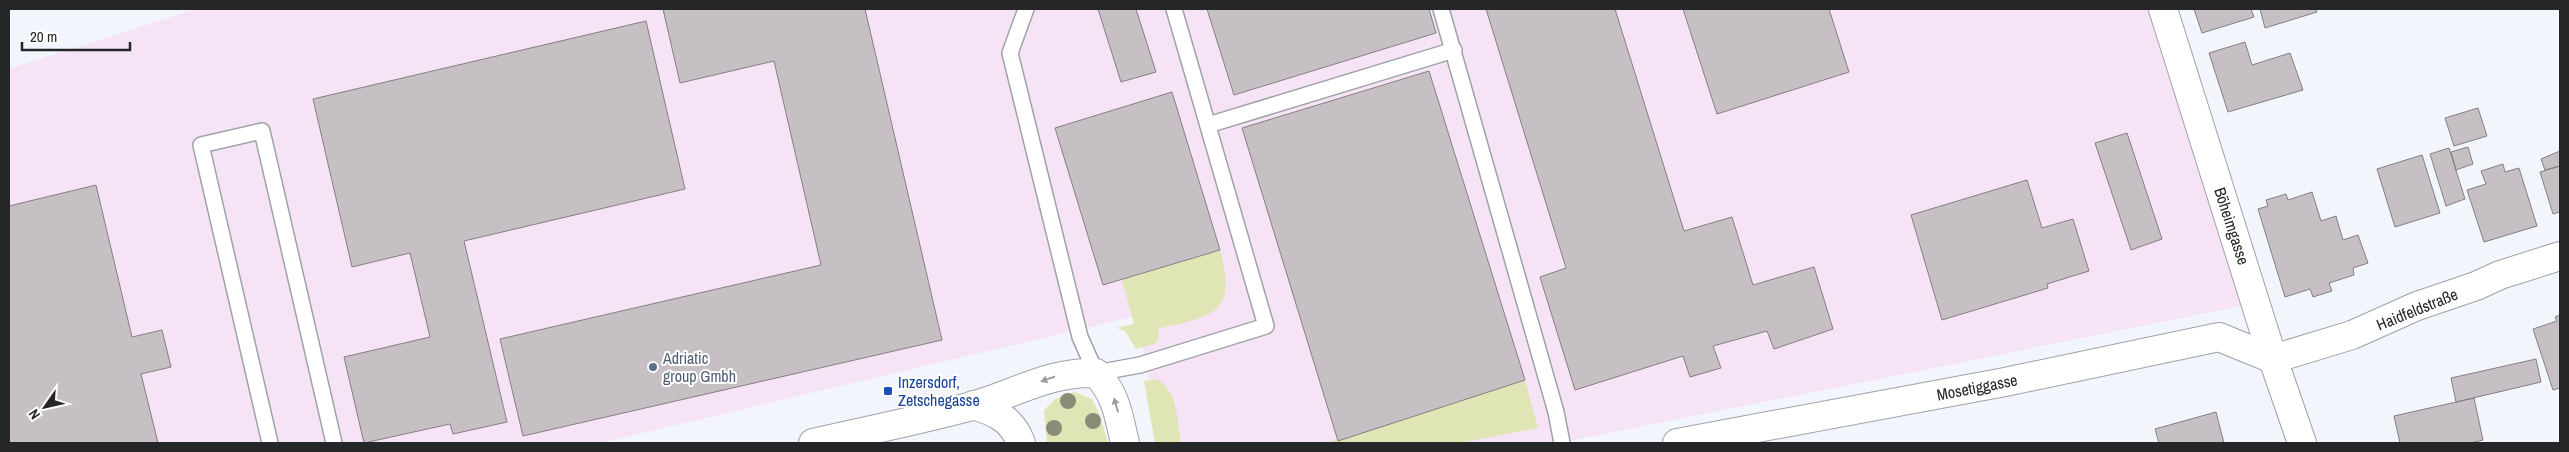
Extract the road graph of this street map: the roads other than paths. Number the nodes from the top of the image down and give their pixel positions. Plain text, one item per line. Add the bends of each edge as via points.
1 (1026, 9) edge
2 (1174, 9) edge
3 (1441, 9) edge
4 (2162, 9) edge
5 (1454, 50) junction
6 (1208, 125) junction
7 (2560, 256) edge
8 (2273, 360) junction
9 (1096, 373) junction
10 (973, 406) junction
11 (270, 443) edge
12 (334, 443) edge
13 (813, 443) edge
14 (1021, 443) edge
15 (1125, 443) edge
16 (1562, 443) edge
17 (1677, 443) edge
18 (2302, 443) edge

1 - 9 lane via 1010,53 1080,337
2 - 6 lane
3 - 5 lane
4 - 8 street, Böheimgasse
5 - 6 lane
5 - 16 lane
6 - 9 lane via 1266,326 1140,365
7 - 8 street, Haidfeldstraße via 2418,306 2352,335
8 - 17 street, Mosetiggasse via 2219,337 2005,382
8 - 18 street, Böheimgasse
9 -> 10 street via 1076,372 1054,377
15 -> 9 street via 1113,394
10 - 13 street
10 - 14 street via 992,411 1010,422
11 - 12 lane via 201,145 262,131

